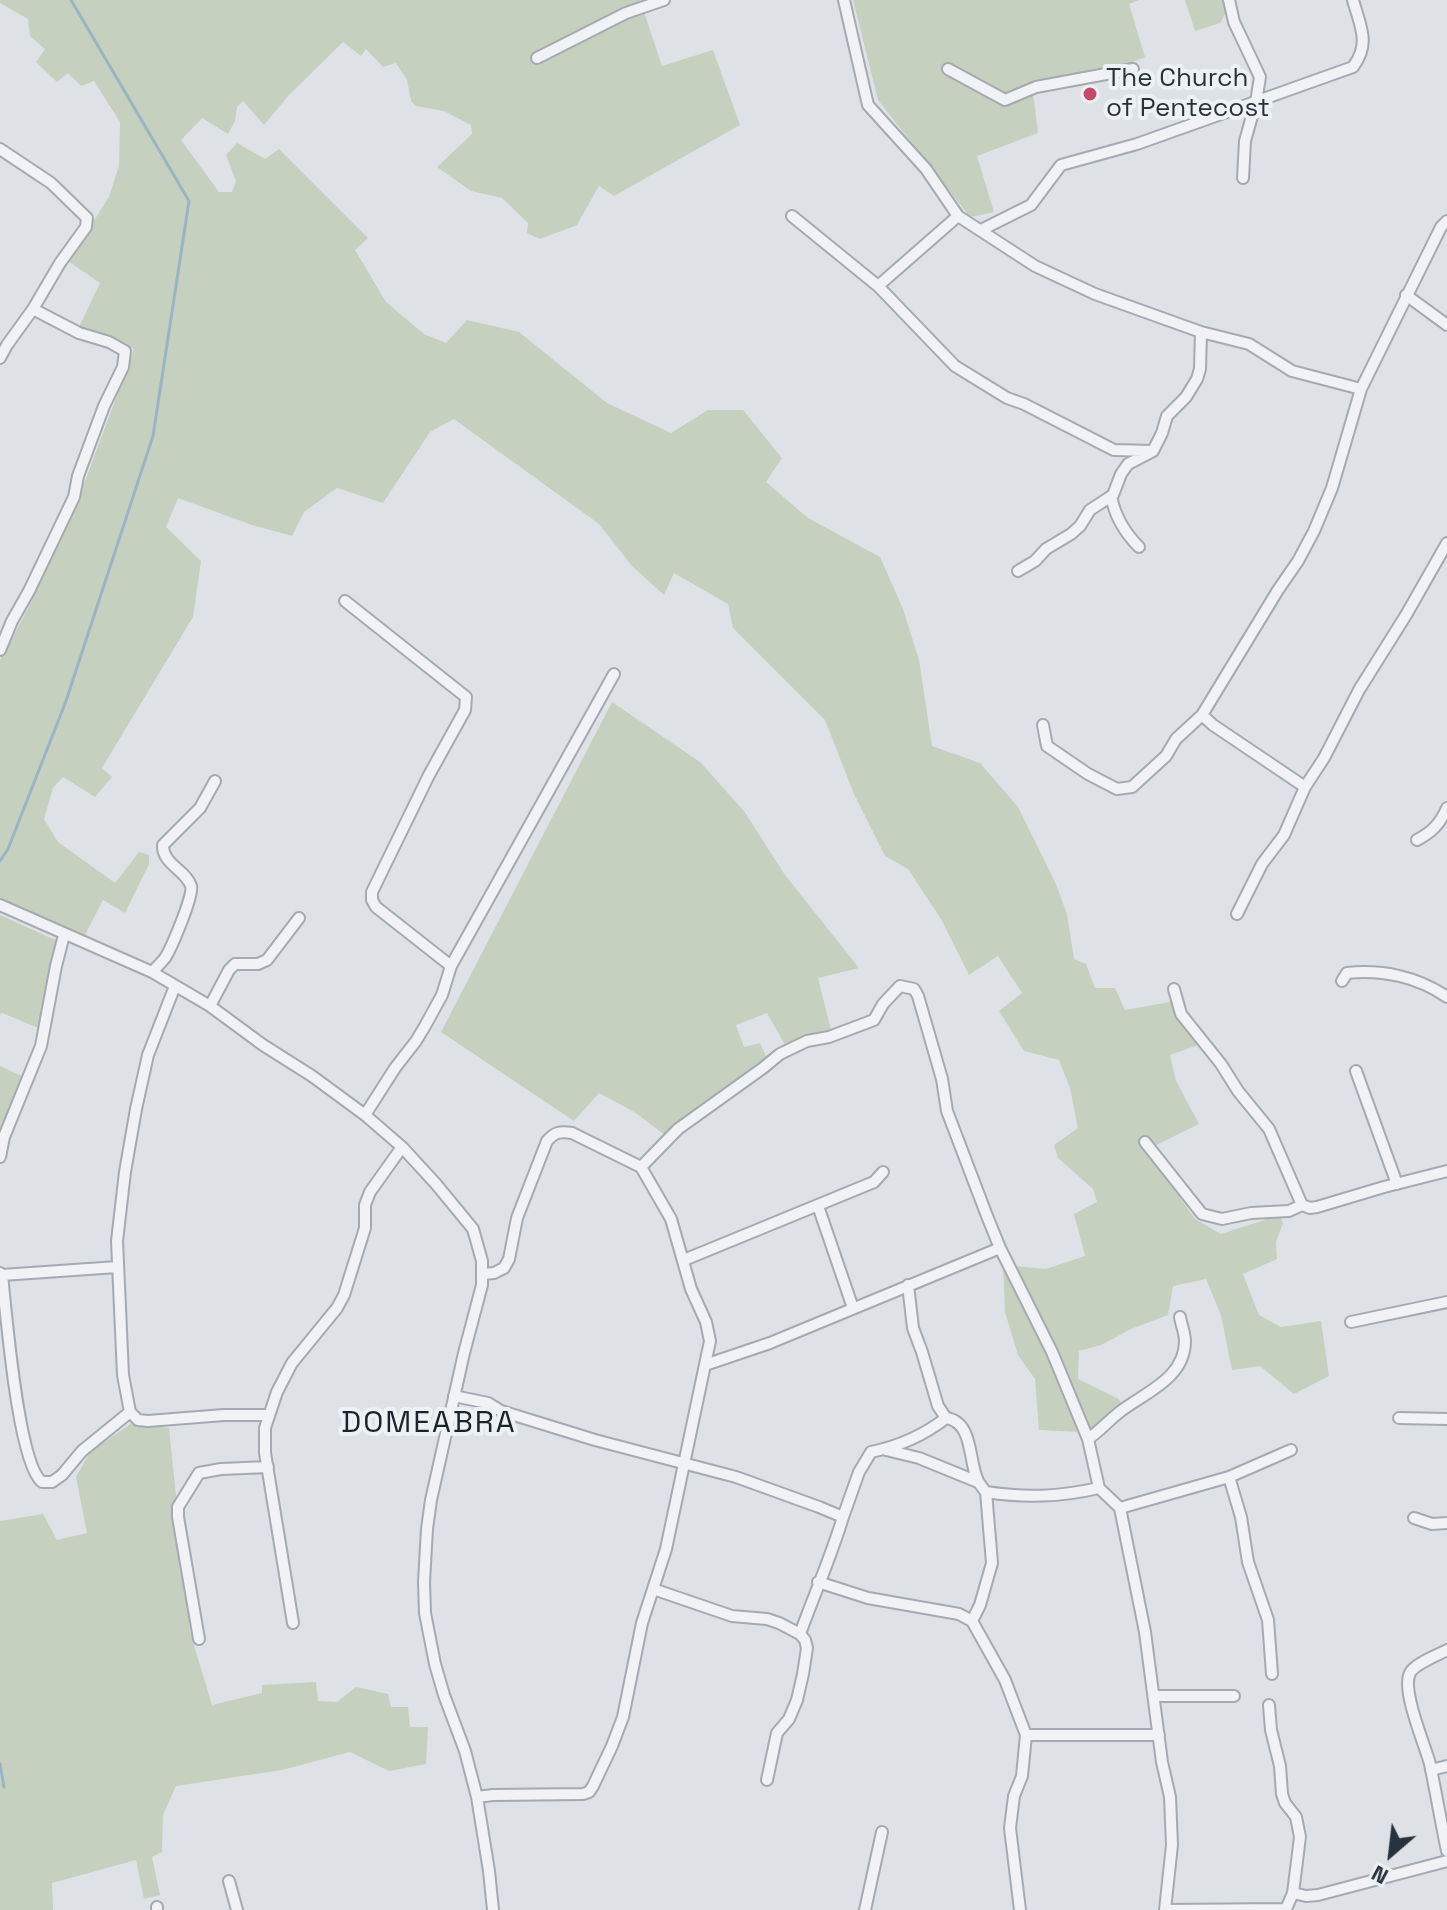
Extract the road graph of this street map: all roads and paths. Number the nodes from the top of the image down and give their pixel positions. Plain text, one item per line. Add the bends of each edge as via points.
1 (664, 0) edge
2 (844, 0) edge
3 (1229, 0) edge
4 (1353, 0) edge
5 (537, 58) dead end
6 (948, 69) dead end
7 (1133, 69) dead end
8 (1256, 102) junction
9 (0, 149) edge
10 (1243, 178) dead end
11 (792, 216) dead end
12 (958, 216) junction
13 (1447, 221) edge
14 (981, 230) junction
15 (878, 286) junction
16 (1406, 295) junction
17 (33, 309) junction
18 (1447, 325) edge
19 (1201, 332) junction
20 (0, 358) edge
21 (1361, 389) junction
22 (1153, 451) junction
23 (1111, 496) junction
24 (1447, 543) edge
25 (1139, 547) dead end
26 (1018, 571) dead end
27 (345, 601) dead end
28 (0, 650) edge
29 (614, 674) dead end
30 (1202, 715) junction
31 (1043, 725) dead end
32 (215, 781) dead end
33 (1305, 787) junction
34 (1447, 808) edge
35 (1417, 840) dead end
36 (0, 905) edge
37 (1237, 914) dead end
38 (299, 918) dead end
39 (64, 935) junction
40 (451, 966) junction
41 (152, 972) junction
42 (1342, 981) dead end
43 (175, 986) junction
44 (1174, 989) dead end
45 (1447, 997) edge
46 (210, 1006) junction
47 (1356, 1071) dead end
48 (365, 1115) junction
49 (1145, 1142) dead end
50 (402, 1147) junction
51 (0, 1157) edge
52 (641, 1167) junction
53 (1447, 1171) edge
54 (883, 1172) dead end
55 (1397, 1184) junction
56 (1302, 1205) junction
57 (818, 1206) junction
58 (1000, 1248) junction
59 (684, 1260) junction
60 (117, 1267) junction
61 (1, 1274) edge
62 (483, 1274) junction
63 (908, 1285) junction
64 (1447, 1302) edge
65 (853, 1308) junction
66 (1180, 1317) dead end
67 (1351, 1322) dead end
68 (705, 1365) junction
69 (454, 1396) junction
70 (130, 1412) junction
71 (268, 1415) junction
72 (946, 1418) junction
73 (1399, 1418) dead end
74 (1447, 1419) edge
75 (1088, 1439) junction
76 (884, 1450) junction
77 (1291, 1450) dead end
78 (685, 1464) junction
79 (268, 1467) junction
80 (1229, 1477) junction
81 (978, 1482) junction
82 (1099, 1488) junction
83 (986, 1492) junction
84 (1120, 1508) junction
85 (843, 1517) junction
86 (1414, 1518) dead end
87 (1447, 1523) edge
88 (818, 1582) junction
89 (653, 1589) junction
90 (972, 1621) junction
91 (293, 1623) dead end
92 (800, 1634) junction
93 (199, 1639) dead end
94 (1447, 1650) edge
95 (1272, 1674) dead end
96 (1154, 1696) junction
97 (1234, 1696) dead end
98 (1269, 1705) dead end
99 (1026, 1735) junction
100 (1159, 1735) junction
101 (1447, 1766) edge
102 (1431, 1770) junction
103 (767, 1780) dead end
104 (477, 1797) junction
105 (882, 1832) dead end
106 (1447, 1851) edge
107 (1447, 1861) edge
108 (229, 1881) dead end
109 (1293, 1893) junction
110 (237, 1910) edge
111 (493, 1910) edge
112 (865, 1910) edge
113 (1020, 1910) edge
114 (1165, 1910) edge
115 (1286, 1910) edge

1 - 5 street
2 - 12 street via 868,105 926,169
3 - 8 street via 1260,77
4 - 8 street via 1364,35 1353,67
6 - 7 street via 1005,100 1036,87
8 - 10 street via 1245,141
8 - 14 street via 1061,165 1031,205
9 - 17 street via 51,183 87,218
11 - 15 street
12 - 14 street
12 - 15 street
13 - 16 street
14 - 19 street via 1035,266 1095,294
15 - 22 street via 955,366 1007,398 1114,450
16 - 18 street
16 - 21 street
17 - 20 street
17 - 28 street via 125,351 74,497
19 - 21 street via 1249,344 1292,371
19 - 22 street via 1197,379 1167,416
21 - 30 street via 1314,531
22 - 23 street via 1128,464
23 - 25 street via 1113,511
23 - 26 street via 1090,510 1071,534
24 - 33 street
27 - 40 street via 466,697 465,710 372,892 376,907
29 - 40 street
30 - 31 street via 1132,787 1117,789 1047,746
30 - 33 street
32 - 41 street via 200,808 163,845 191,893 166,956
33 - 37 street via 1284,835 1262,864
34 - 35 street via 1432,832
36 - 39 street
38 - 46 street via 267,960 235,964
39 - 41 street
39 - 51 street via 41,1046
40 - 48 street via 425,1026
41 - 43 street
42 - 45 street via 1347,973 1369,970 1433,987
43 - 46 street
43 - 60 street via 148,1055 136,1109
44 - 56 street via 1181,1014 1269,1129
46 - 48 street
47 - 55 street
48 - 50 street
49 - 56 street via 1202,1214 1222,1219
50 - 62 street via 473,1229
50 - 71 street via 370,1192 344,1295 292,1363
52 - 58 street via 678,1129 780,1054 874,1020 891,994 907,986 918,996 947,1111
52 - 59 street via 671,1219
52 - 62 street via 580,1136 554,1134 517,1218 509,1259 504,1268
53 - 55 street
54 - 57 street via 874,1182
55 - 56 street via 1317,1207
57 - 59 street
57 - 65 street
58 - 63 street
58 - 75 street
59 - 68 street via 710,1341
60 - 61 street
60 - 70 street
61 - 70 street via 13,1376 35,1477 52,1482
62 - 69 street
63 - 65 street
63 - 72 street via 913,1328
64 - 67 street
65 - 68 street
66 - 75 street via 1185,1340 1177,1370
68 - 78 street
69 - 78 street
69 - 104 street via 427,1529 425,1613 435,1664
70 - 71 street via 148,1421
71 - 79 street
72 - 76 street
72 - 81 street via 961,1424
73 - 74 street
75 - 82 street
76 - 81 street
76 - 85 street via 871,1452
77 - 80 street
78 - 85 street
78 - 89 street
79 - 91 street
79 - 93 street via 199,1473 178,1507
80 - 84 street
80 - 95 street via 1248,1562 1268,1620
81 - 83 street
82 - 83 street via 1028,1497
82 - 84 street
83 - 90 street via 992,1563
84 - 96 street
85 - 88 street
86 - 87 street
88 - 90 street
88 - 92 street
89 - 92 street via 732,1616 767,1619
89 - 104 street via 623,1717 589,1792
90 - 99 street via 1005,1680
92 - 103 street via 807,1648 803,1674 793,1712 777,1733
94 - 102 street via 1410,1673 1416,1722
96 - 97 street
96 - 100 street
98 - 109 street via 1282,1794 1296,1817 1300,1837
99 - 100 street
99 - 113 street via 1010,1828
100 - 114 street via 1172,1845
101 - 102 street
102 - 106 street
104 - 111 street
105 - 112 street
107 - 109 street via 1318,1895
108 - 110 street
109 - 115 street
114 - 115 street

